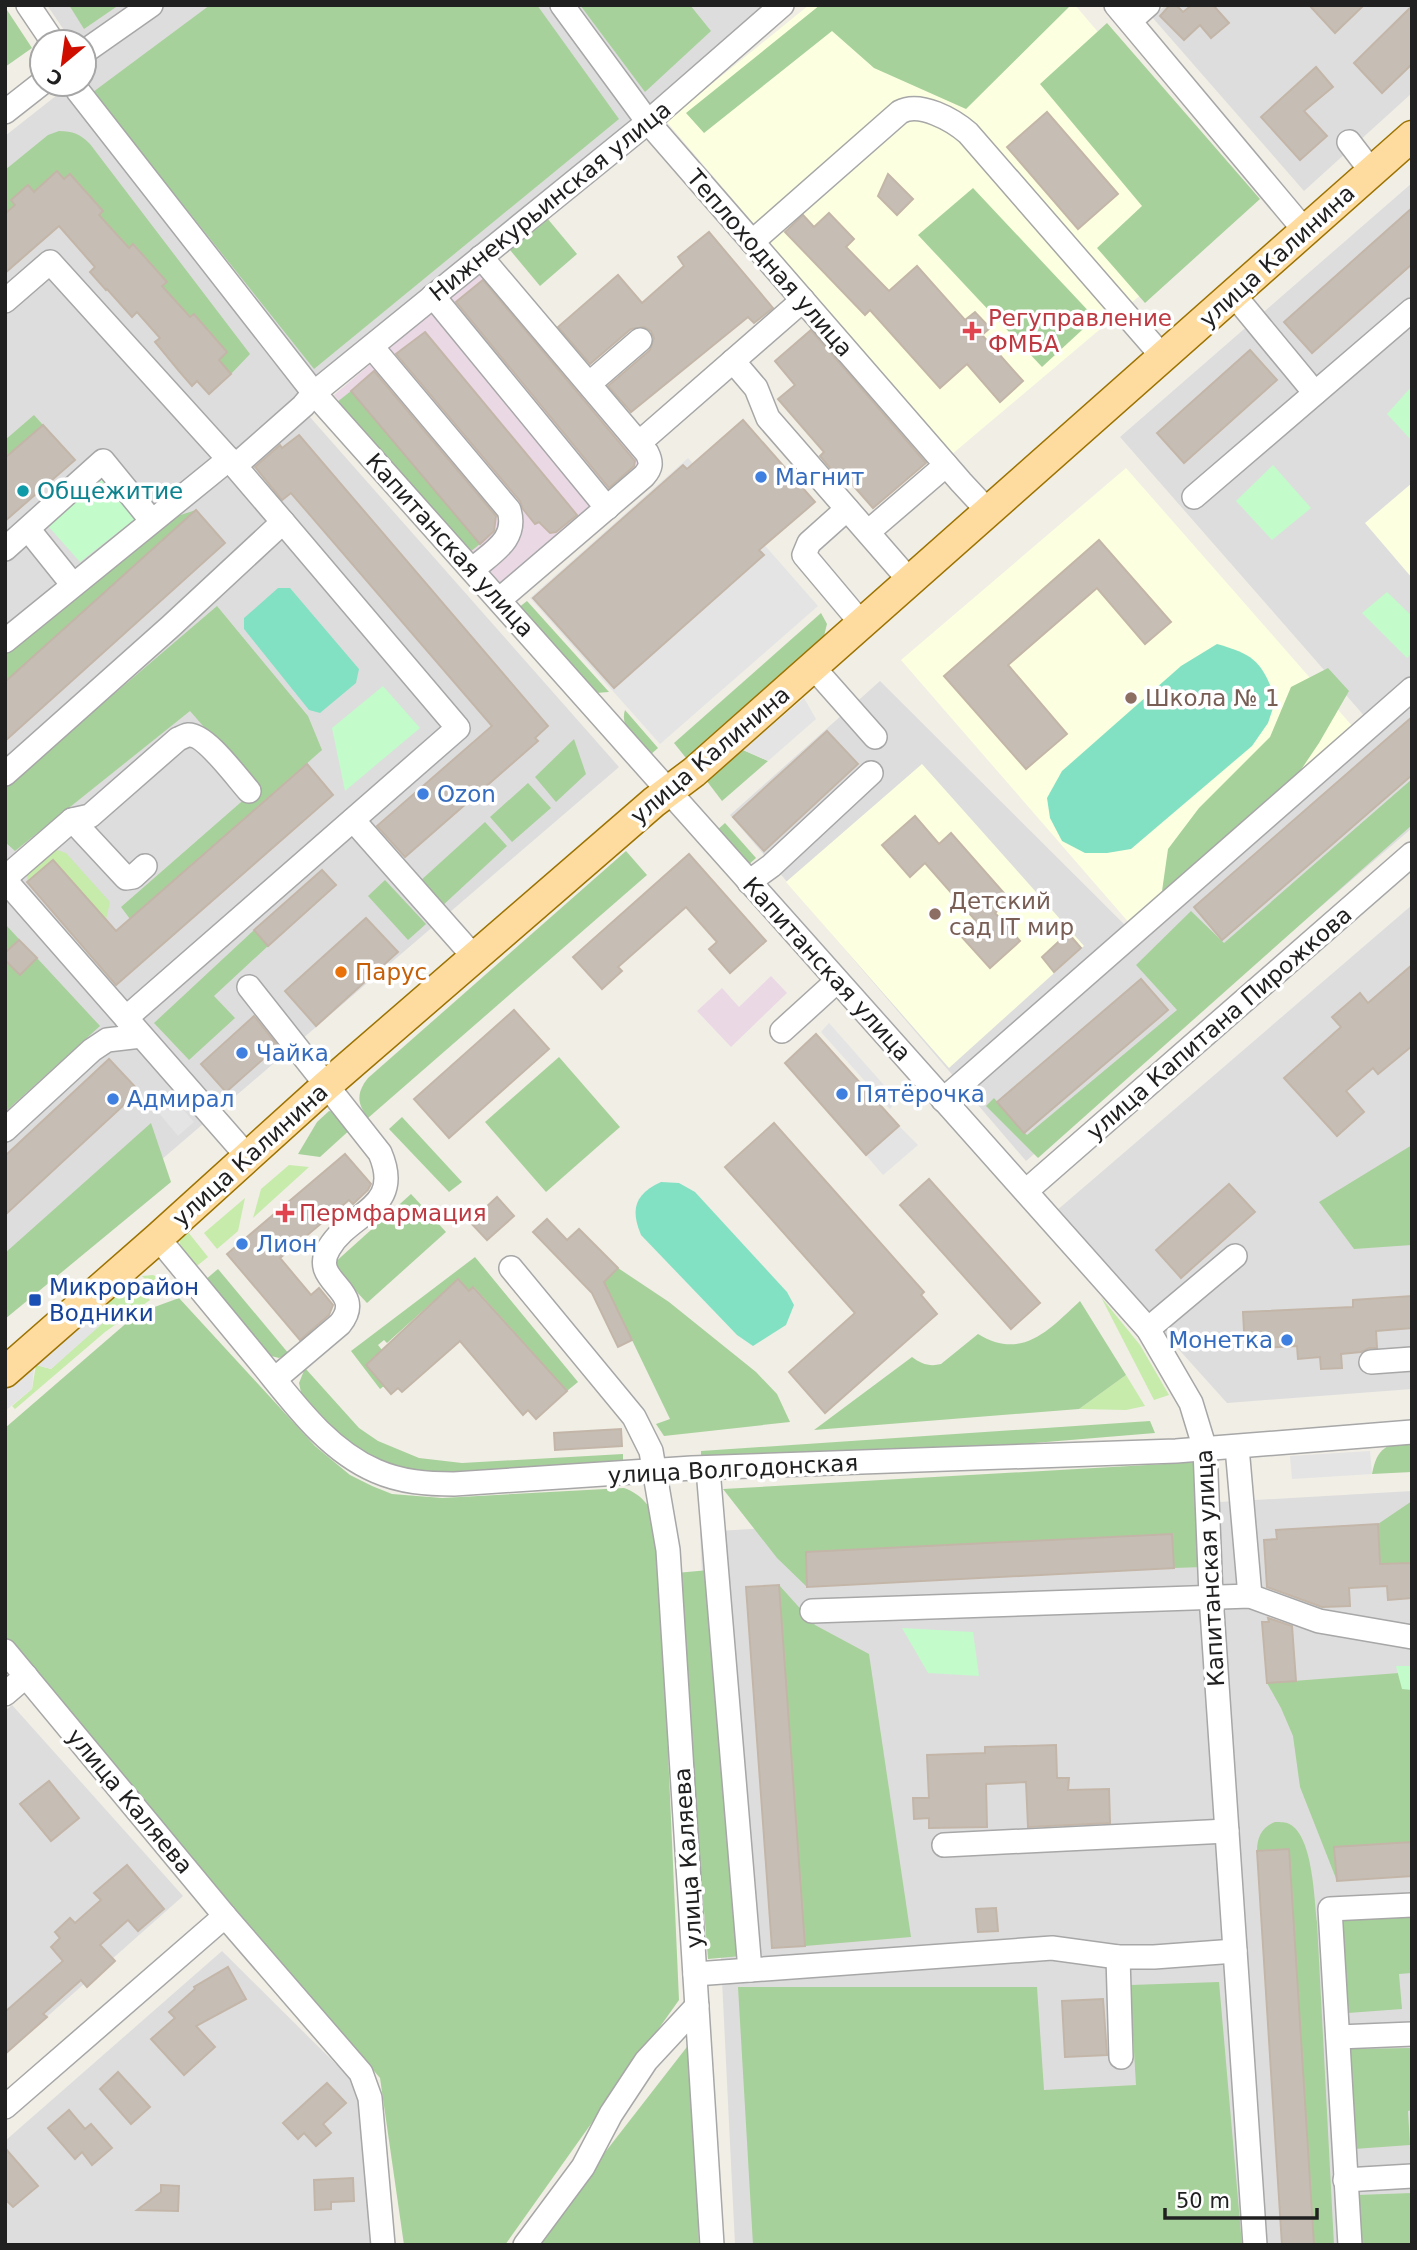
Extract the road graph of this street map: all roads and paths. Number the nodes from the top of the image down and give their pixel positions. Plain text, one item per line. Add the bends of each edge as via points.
1 (28, 5) edge
2 (151, 5) edge
3 (562, 5) edge
4 (782, 5) edge
5 (1148, 5) edge
6 (1123, 13) edge
7 (44, 28) edge
8 (98, 42) edge
9 (28, 94) edge
10 (83, 98) edge
11 (5, 112) edge
12 (648, 122) junction
13 (1412, 136) edge
14 (1349, 142) dead end
15 (1372, 172) junction
16 (1306, 232) junction
17 (752, 242) junction
18 (481, 257) junction
19 (1234, 295) junction
20 (433, 296) junction
21 (803, 300) junction
22 (5, 301) edge
23 (1412, 310) edge
24 (640, 340) dead end
25 (372, 347) junction
26 (1163, 357) junction
27 (733, 361) junction
28 (589, 384) junction
29 (314, 393) junction
30 (1315, 393) junction
31 (639, 443) junction
32 (232, 462) junction
33 (946, 465) junction
34 (1194, 497) dead end
35 (607, 508) junction
36 (847, 509) junction
37 (989, 512) junction
38 (152, 521) junction
39 (283, 522) junction
40 (28, 528) junction
41 (868, 533) junction
42 (5, 549) edge
43 (472, 570) junction
44 (910, 581) junction
45 (73, 586) junction
46 (499, 600) junction
47 (862, 624) junction
48 (5, 641) edge
49 (813, 667) junction
50 (1412, 689) edge
51 (875, 737) dead end
52 (871, 773) dead end
53 (5, 774) edge
54 (668, 790) junction
55 (249, 791) dead end
56 (72, 820) junction
57 (353, 820) junction
58 (1410, 860) edge
59 (145, 866) dead end
60 (5, 879) edge
61 (749, 882) junction
62 (475, 958) junction
63 (837, 981) junction
64 (249, 987) dead end
65 (126, 1018) junction
66 (782, 1031) dead end
67 (141, 1036) junction
68 (327, 1085) junction
69 (943, 1100) junction
70 (5, 1130) edge
71 (247, 1157) junction
72 (1026, 1191) junction
73 (158, 1238) junction
74 (1235, 1256) dead end
75 (511, 1268) dead end
76 (1148, 1329) junction
77 (1412, 1359) edge
78 (1371, 1362) dead end
79 (5, 1372) edge
80 (275, 1379) junction
81 (1412, 1432) edge
82 (1237, 1447) junction
83 (1205, 1449) junction
84 (708, 1469) junction
85 (655, 1472) junction
86 (1211, 1596) junction
87 (1250, 1596) junction
88 (812, 1611) dead end
89 (1412, 1637) edge
90 (5, 1651) edge
91 (26, 1676) junction
92 (5, 1694) edge
93 (1227, 1831) junction
94 (944, 1845) dead end
95 (1412, 1905) edge
96 (225, 1916) junction
97 (1235, 1951) junction
98 (1118, 1957) junction
99 (750, 1970) junction
100 (695, 1974) junction
101 (697, 2006) junction
102 (1412, 2034) edge
103 (1338, 2037) junction
104 (1121, 2057) dead end
105 (5, 2107) edge
106 (1412, 2176) edge
107 (1345, 2180) junction
108 (383, 2245) edge
109 (525, 2245) edge
110 (712, 2245) edge
111 (1255, 2245) edge
112 (1350, 2245) edge

1 - 7 street
2 - 8 street
3 - 12 street, Теплоходная улица
4 - 12 street, Нижнекурьинская улица
5 - 6 street
6 - 16 street
9 - 11 street
10 - 29 street, Капитанская улица
12 - 17 street, Теплоходная улица
12 - 18 street, Нижнекурьинская улица
13 - 15 main road, улица Калинина
14 - 15 street
15 - 16 main road, улица Калинина
16 - 19 main road, улица Калинина
17 - 21 street, Теплоходная улица
17 - 26 street via 900,112 921,109 968,133
18 - 20 street, Нижнекурьинская улица
18 - 28 street
19 - 26 main road, улица Калинина
19 - 30 street
20 - 25 street, Нижнекурьинская улица
20 - 35 street
21 - 27 street
21 - 33 street, Теплоходная улица
22 - 32 street via 50,262
23 - 30 street
24 - 28 street
25 - 29 street, Нижнекурьинская улица
25 - 43 street via 509,510 509,535
26 - 37 main road, улица Калинина
27 - 31 street
27 - 36 street via 756,387 768,418
28 - 31 street
29 - 32 street, Нижнекурьинская улица
29 - 43 street, Капитанская улица
30 - 34 street
31 - 35 street via 651,462 650,470
32 - 38 street, Нижнекурьинская улица
32 - 39 street
33 - 37 street, Теплоходная улица
33 - 41 street
35 - 46 street
36 - 41 street
36 - 47 street via 808,543 804,555
37 - 44 main road, улица Калинина
38 - 40 street via 103,461
38 - 45 street, Нижнекурьинская улица
39 - 53 street
39 - 57 street via 458,728
40 - 42 street
40 - 45 street
41 - 44 street
43 - 46 street, Капитанская улица
44 - 47 main road, улица Калинина
45 - 48 street, Нижнекурьинская улица
46 - 54 street, Капитанская улица
47 - 49 main road, улица Калинина
49 - 51 street
49 - 54 main road, улица Калинина
50 - 69 street
52 - 61 street
54 - 61 street, Капитанская улица
54 - 62 main road, улица Калинина
55 - 56 street via 207,743 187,734 90,816
56 - 59 street via 126,878
56 - 60 street
57 - 62 street
57 - 65 street
58 - 72 street, улица Капитана Пирожкова
60 - 65 street
61 - 63 street, Капитанская улица
62 - 68 main road, улица Калинина
63 - 66 street
63 - 69 street, Капитанская улица
64 - 68 street
65 - 67 street
67 - 70 street via 107,1040 92,1050
67 - 71 street
68 - 71 main road, улица Калинина
68 - 80 street via 380,1153 387,1184 377,1202 334,1241 325,1256 327,1274 346,1297 346,1315
69 - 72 street, Капитанская улица
71 - 73 main road, улица Калинина
72 - 76 street, Капитанская улица
73 - 79 main road, улица Калинина
73 - 80 street, улица Волгодонская
74 - 76 street
75 - 85 street, улица Каляева via 634,1417
76 - 83 street, Капитанская улица via 1191,1403
77 - 78 street
80 - 85 street, улица Волгодонская via 337,1446 374,1471 398,1479 454,1484
81 - 82 street, улица Волгодонская
82 - 83 street, улица Волгодонская
82 - 87 street
83 - 84 street, улица Волгодонская
83 - 86 street, Капитанская улица
84 - 85 street, улица Волгодонская
84 - 99 street
85 - 100 street, улица Каляева via 668,1550
86 - 87 street
86 - 88 street
86 - 93 street, Капитанская улица
87 - 89 street via 1319,1621
90 - 91 street, улица Каляева
91 - 92 street
91 - 96 street, улица Каляева
93 - 94 street
93 - 97 street, Капитанская улица
95 - 103 street via 1330,1909
96 - 105 street
96 - 108 street, улица Каляева via 350,2059 367,2086
97 - 98 street
97 - 111 street, Капитанская улица
98 - 99 street via 1052,1948
98 - 104 street
99 - 100 street
100 - 101 street, улица Каляева
101 - 109 street via 646,2061 583,2167
101 - 110 street, улица Каляева
102 - 103 street
103 - 107 street
106 - 107 street
107 - 112 street

